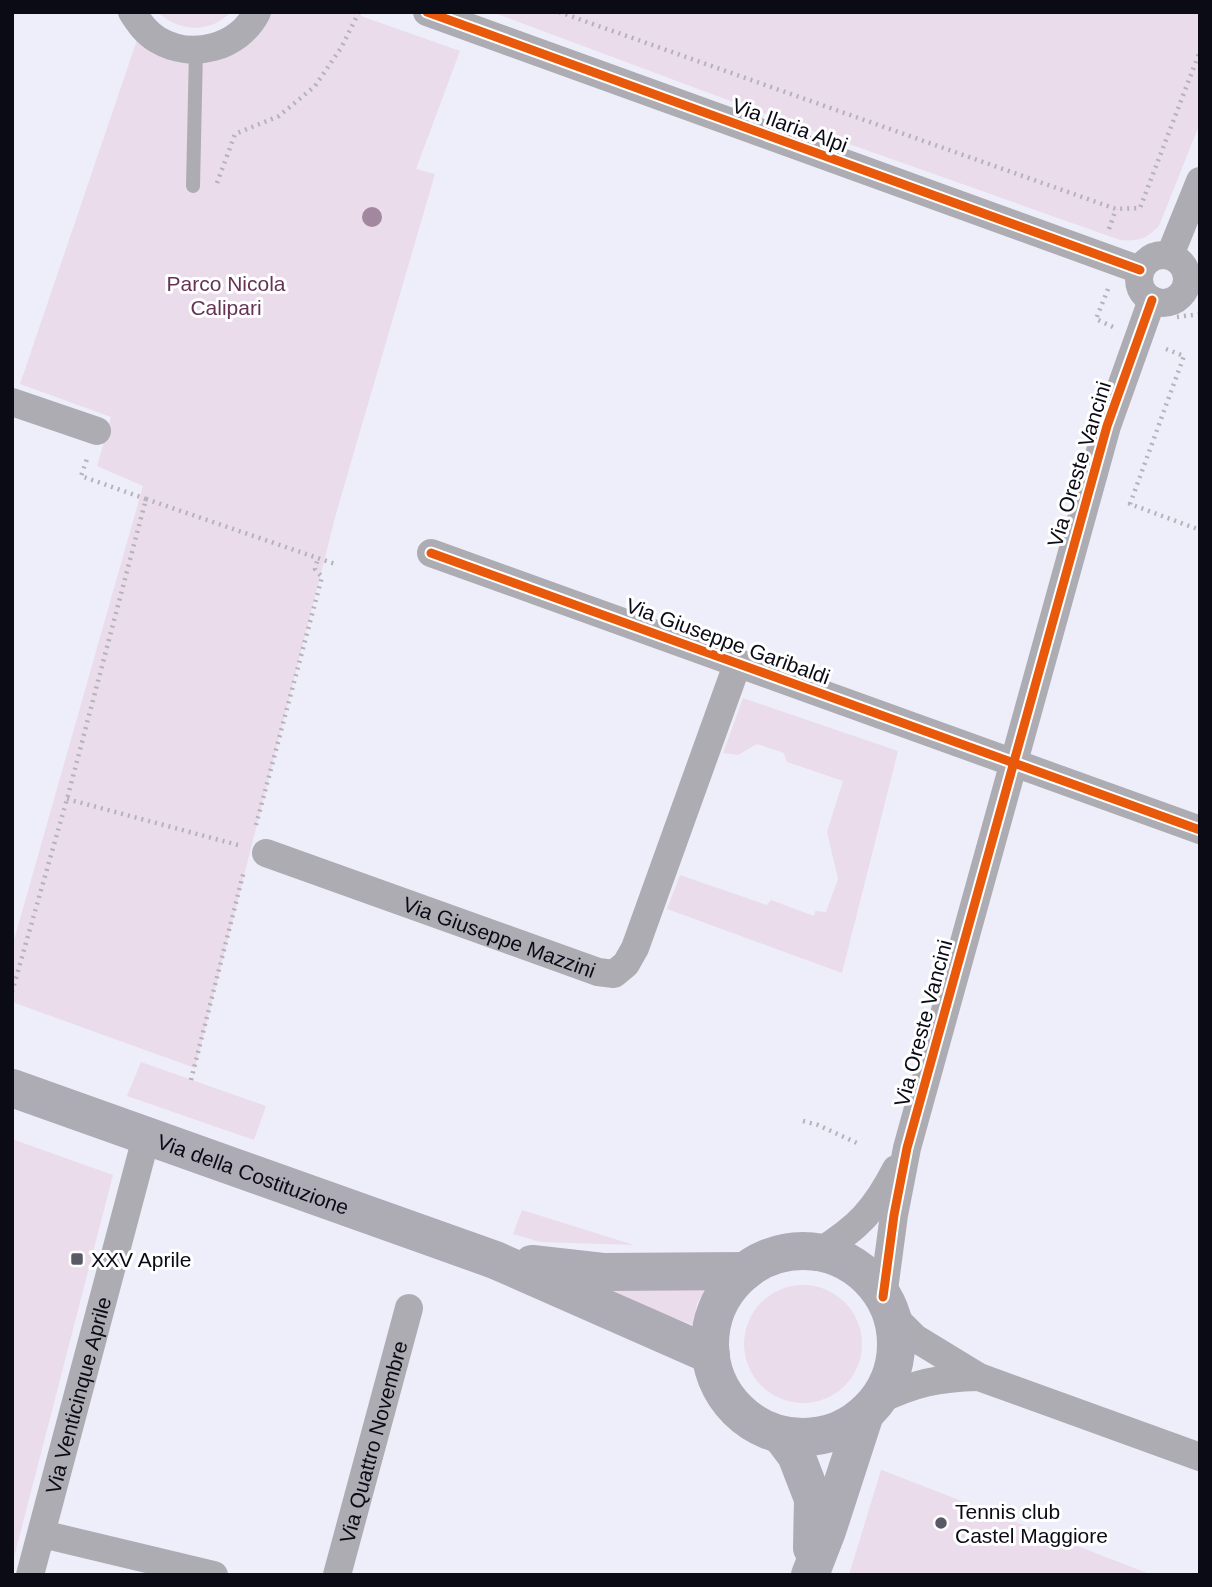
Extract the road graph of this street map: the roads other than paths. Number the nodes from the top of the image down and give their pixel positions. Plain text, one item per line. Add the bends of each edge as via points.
1 (132, 12) edge
2 (257, 12) edge
3 (428, 12) edge
4 (196, 51) junction
5 (1200, 181) edge
6 (193, 187) dead end
7 (1170, 256) junction
8 (1140, 270) junction
9 (1193, 290) edge
10 (1152, 300) junction
11 (12, 402) edge
12 (97, 431) road end
13 (431, 553) dead end
14 (738, 662) junction
15 (1013, 762) junction
16 (1200, 830) edge
17 (258, 850) road end
18 (12, 1088) edge
19 (147, 1134) junction
20 (907, 1148) junction
21 (819, 1252) junction
22 (495, 1260) junction
23 (746, 1271) junction
24 (887, 1306) junction
25 (409, 1308) dead end
26 (711, 1355) junction
27 (979, 1377) junction
28 (871, 1408) junction
29 (782, 1435) junction
30 (1200, 1457) edge
31 (41, 1534) junction
32 (810, 1573) edge
33 (30, 1575) edge
34 (214, 1575) edge
35 (337, 1575) edge

1 - 4 street via 142,28 158,40
2 - 4 street via 237,36 218,47
3 - 8 street, Via Ilaria Alpi
4 - 6 lane
5 - 7 street
7 - 8 street via 1155,256
7 - 9 street via 1186,271
8 - 10 street via 1139,284
9 - 10 street via 1168,302
10 - 15 street, Via Oreste Vancini via 1107,426
11 - 12 street
13 - 14 street, Via Giuseppe Garibaldi
14 - 15 street, Via Giuseppe Garibaldi
14 - 17 street, Via Giuseppe Mazzini via 635,948 614,974
15 - 16 street
15 - 20 street, Via Oreste Vancini
18 - 19 street, Via della Costituzione
19 - 22 street, Via della Costituzione
19 - 31 street, Via Venticinque Aprile
20 - 21 street, Via Oreste Vancini via 866,1218
20 - 24 street, Via Oreste Vancini via 894,1215
21 - 23 street via 787,1252
21 - 24 street via 864,1273
22 - 23 street, Via della Costituzione via 603,1272
22 - 26 street, Via della Costituzione
23 - 26 street via 717,1309
24 - 27 street via 915,1338
24 - 28 street via 896,1351 893,1369
25 - 35 street, Via Quattro Novembre
26 - 29 street via 716,1377 742,1414
27 - 28 street via 932,1380 902,1389
27 - 30 street
28 - 29 street via 847,1427 826,1435
28 - 32 street
29 - 32 street via 796,1455 813,1499
31 - 33 street, Via Venticinque Aprile
31 - 34 street

